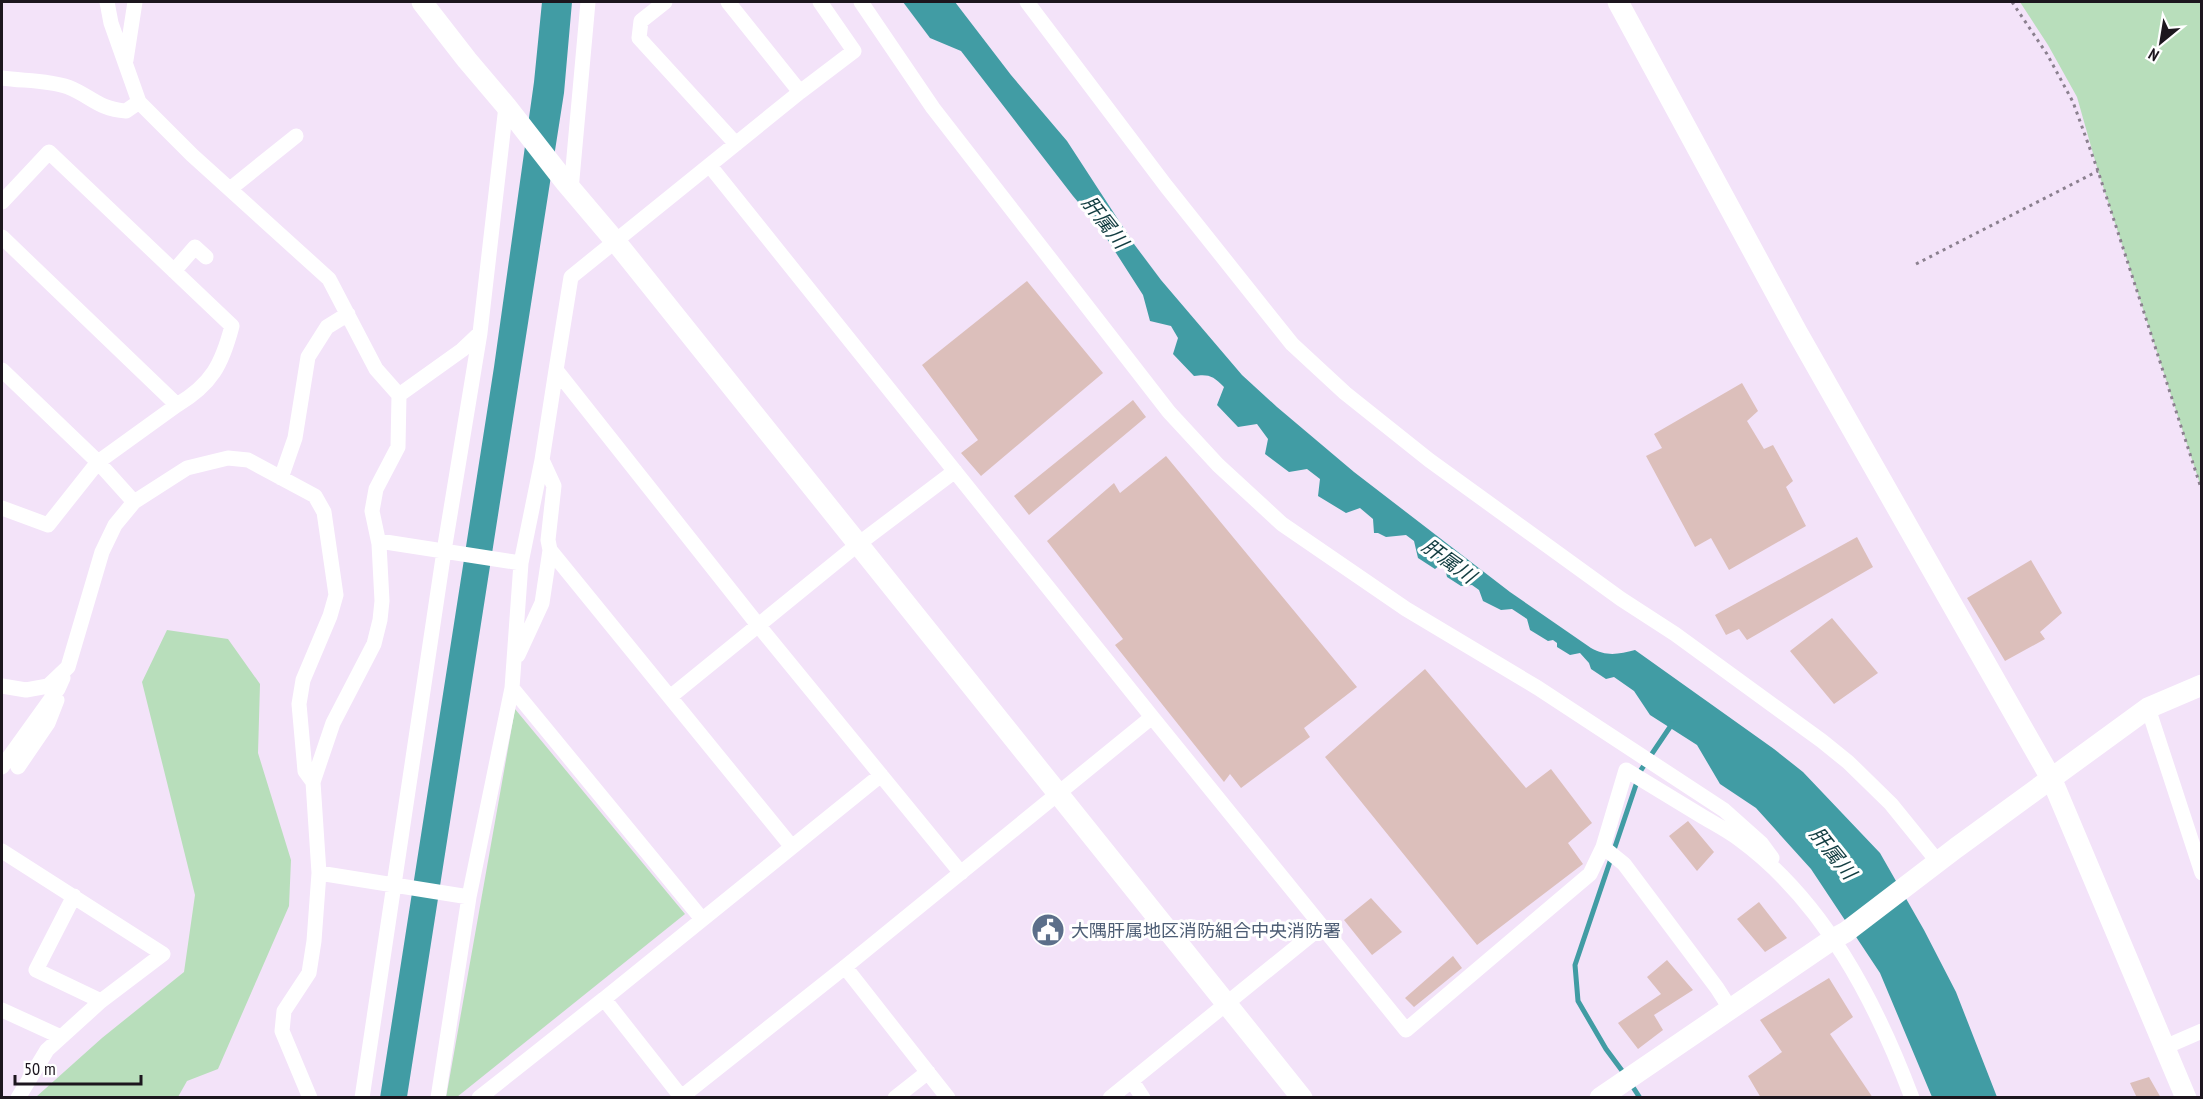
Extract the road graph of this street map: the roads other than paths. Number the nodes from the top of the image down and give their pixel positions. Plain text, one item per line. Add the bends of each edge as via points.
1 (107, 2) edge
2 (135, 2) edge
3 (422, 2) edge
4 (588, 2) edge
5 (665, 2) edge
6 (728, 2) edge
7 (820, 2) edge
8 (861, 2) edge
9 (1027, 2) edge
10 (1618, 2) edge
11 (125, 63) junction
12 (2, 78) edge
13 (800, 92) junction
14 (139, 102) junction
15 (506, 106) junction
16 (296, 136) dead end
17 (736, 144) junction
18 (710, 166) junction
19 (569, 186) junction
20 (230, 189) junction
21 (2, 202) edge
22 (2, 237) edge
23 (616, 242) junction
24 (206, 257) dead end
25 (174, 271) junction
26 (348, 314) junction
27 (480, 333) junction
28 (2, 370) edge
29 (556, 370) junction
30 (399, 395) junction
31 (177, 405) junction
32 (542, 460) junction
33 (98, 462) junction
34 (955, 471) junction
35 (280, 478) junction
36 (134, 502) junction
37 (2, 508) edge
38 (378, 541) junction
39 (857, 545) junction
40 (550, 550) junction
41 (448, 551) junction
42 (521, 563) junction
43 (758, 626) junction
44 (514, 664) junction
45 (68, 667) junction
46 (2202, 685) edge
47 (2, 686) edge
48 (512, 688) junction
49 (58, 689) junction
50 (670, 697) junction
51 (2148, 708) junction
52 (1152, 717) junction
53 (2, 766) edge
54 (18, 767) dead end
55 (881, 775) junction
56 (2052, 780) junction
57 (313, 782) junction
58 (1058, 794) junction
59 (792, 847) junction
60 (1606, 848) junction
61 (2, 851) edge
62 (1934, 865) junction
63 (318, 873) junction
64 (961, 873) junction
65 (2202, 873) edge
66 (1788, 880) junction
67 (397, 884) junction
68 (74, 896) junction
69 (469, 897) junction
70 (702, 919) junction
71 (1321, 927) junction
72 (1840, 936) junction
73 (845, 967) junction
74 (604, 999) junction
75 (101, 1001) junction
76 (1225, 1004) junction
77 (2, 1010) edge
78 (1731, 1010) junction
79 (2202, 1031) edge
80 (61, 1037) junction
81 (2165, 1047) junction
82 (928, 1072) junction
83 (1132, 1081) junction
84 (681, 1097) edge
85 (18, 1098) edge
86 (310, 1098) edge
87 (362, 1098) edge
88 (438, 1098) edge
89 (479, 1098) edge
90 (896, 1098) edge
91 (948, 1098) edge
92 (1110, 1098) edge
93 (1143, 1098) edge
94 (1302, 1098) edge
95 (1600, 1098) edge
96 (1912, 1098) edge
97 (2186, 1098) edge

1 - 11 street
2 - 11 street
3 - 15 street
4 - 19 street
5 - 17 street via 641,21 639,38
6 - 13 street
7 - 13 street via 854,51
8 - 66 street via 933,108 1169,412 1218,465 1282,524 1396,602 1538,687 1724,810 1761,843
9 - 62 street via 1292,344 1345,393 1429,460 1830,748 1891,804
10 - 56 street via 1797,332
11 - 14 street
12 - 14 street via 69,87 113,110 126,111
13 - 17 street
14 - 20 street
15 - 19 street
15 - 27 street
16 - 20 street
17 - 18 street
18 - 23 street
18 - 34 street
19 - 23 street
20 - 26 street via 329,279
21 - 25 street via 49,153
22 - 31 street
23 - 29 street via 571,277
23 - 39 street
24 - 25 street via 195,247
25 - 31 street via 232,326 225,353 212,376
26 - 30 street via 376,369
26 - 35 street via 327,327 308,357 296,438
27 - 30 street via 462,351
27 - 41 street
28 - 33 street
29 - 32 street
29 - 43 street
30 - 38 street via 398,447 376,489 372,511
31 - 33 street
32 - 40 street via 554,486
32 - 42 street
33 - 36 street
33 - 37 street via 48,525
34 - 39 street
34 - 52 street
35 - 36 street via 248,460 228,458 187,468
35 - 57 street via 315,496 324,512 336,595 303,680 299,704 305,771
36 - 45 street via 102,552
38 - 41 street
38 - 57 street via 382,601 374,644 333,723
39 - 43 street
39 - 58 street
40 - 44 street via 542,603
40 - 50 street
41 - 42 street
41 - 67 street
42 - 44 street
43 - 50 street
43 - 55 street
44 - 48 street
45 - 47 street via 48,686 27,690
45 - 49 street
46 - 51 street
48 - 69 street
48 - 70 street
49 - 53 street
49 - 54 street via 48,723
50 - 59 street
51 - 56 street
51 - 65 street
52 - 58 street
52 - 71 street
55 - 59 street
55 - 64 street
56 - 62 street
56 - 81 street
57 - 63 street
58 - 64 street
58 - 76 street
59 - 70 street
60 - 66 street via 1626,770 1739,838
60 - 71 street via 1590,874 1406,1030
60 - 78 street via 1622,862
61 - 68 street
62 - 72 street
63 - 67 street
63 - 86 street via 309,973 284,1011 282,1031
64 - 73 street
66 - 72 street
67 - 69 street
67 - 87 street
68 - 75 street via 36,970
68 - 75 street via 163,954
69 - 88 street
70 - 74 street
71 - 76 street
72 - 78 street
72 - 96 street via 1896,1054
73 - 82 street
73 - 84 street
74 - 84 street
74 - 89 street
75 - 80 street
76 - 83 street
76 - 94 street
77 - 80 street
78 - 95 street
79 - 81 street
80 - 85 street via 47,1050
81 - 97 street
82 - 90 street
82 - 91 street
83 - 92 street
83 - 93 street

